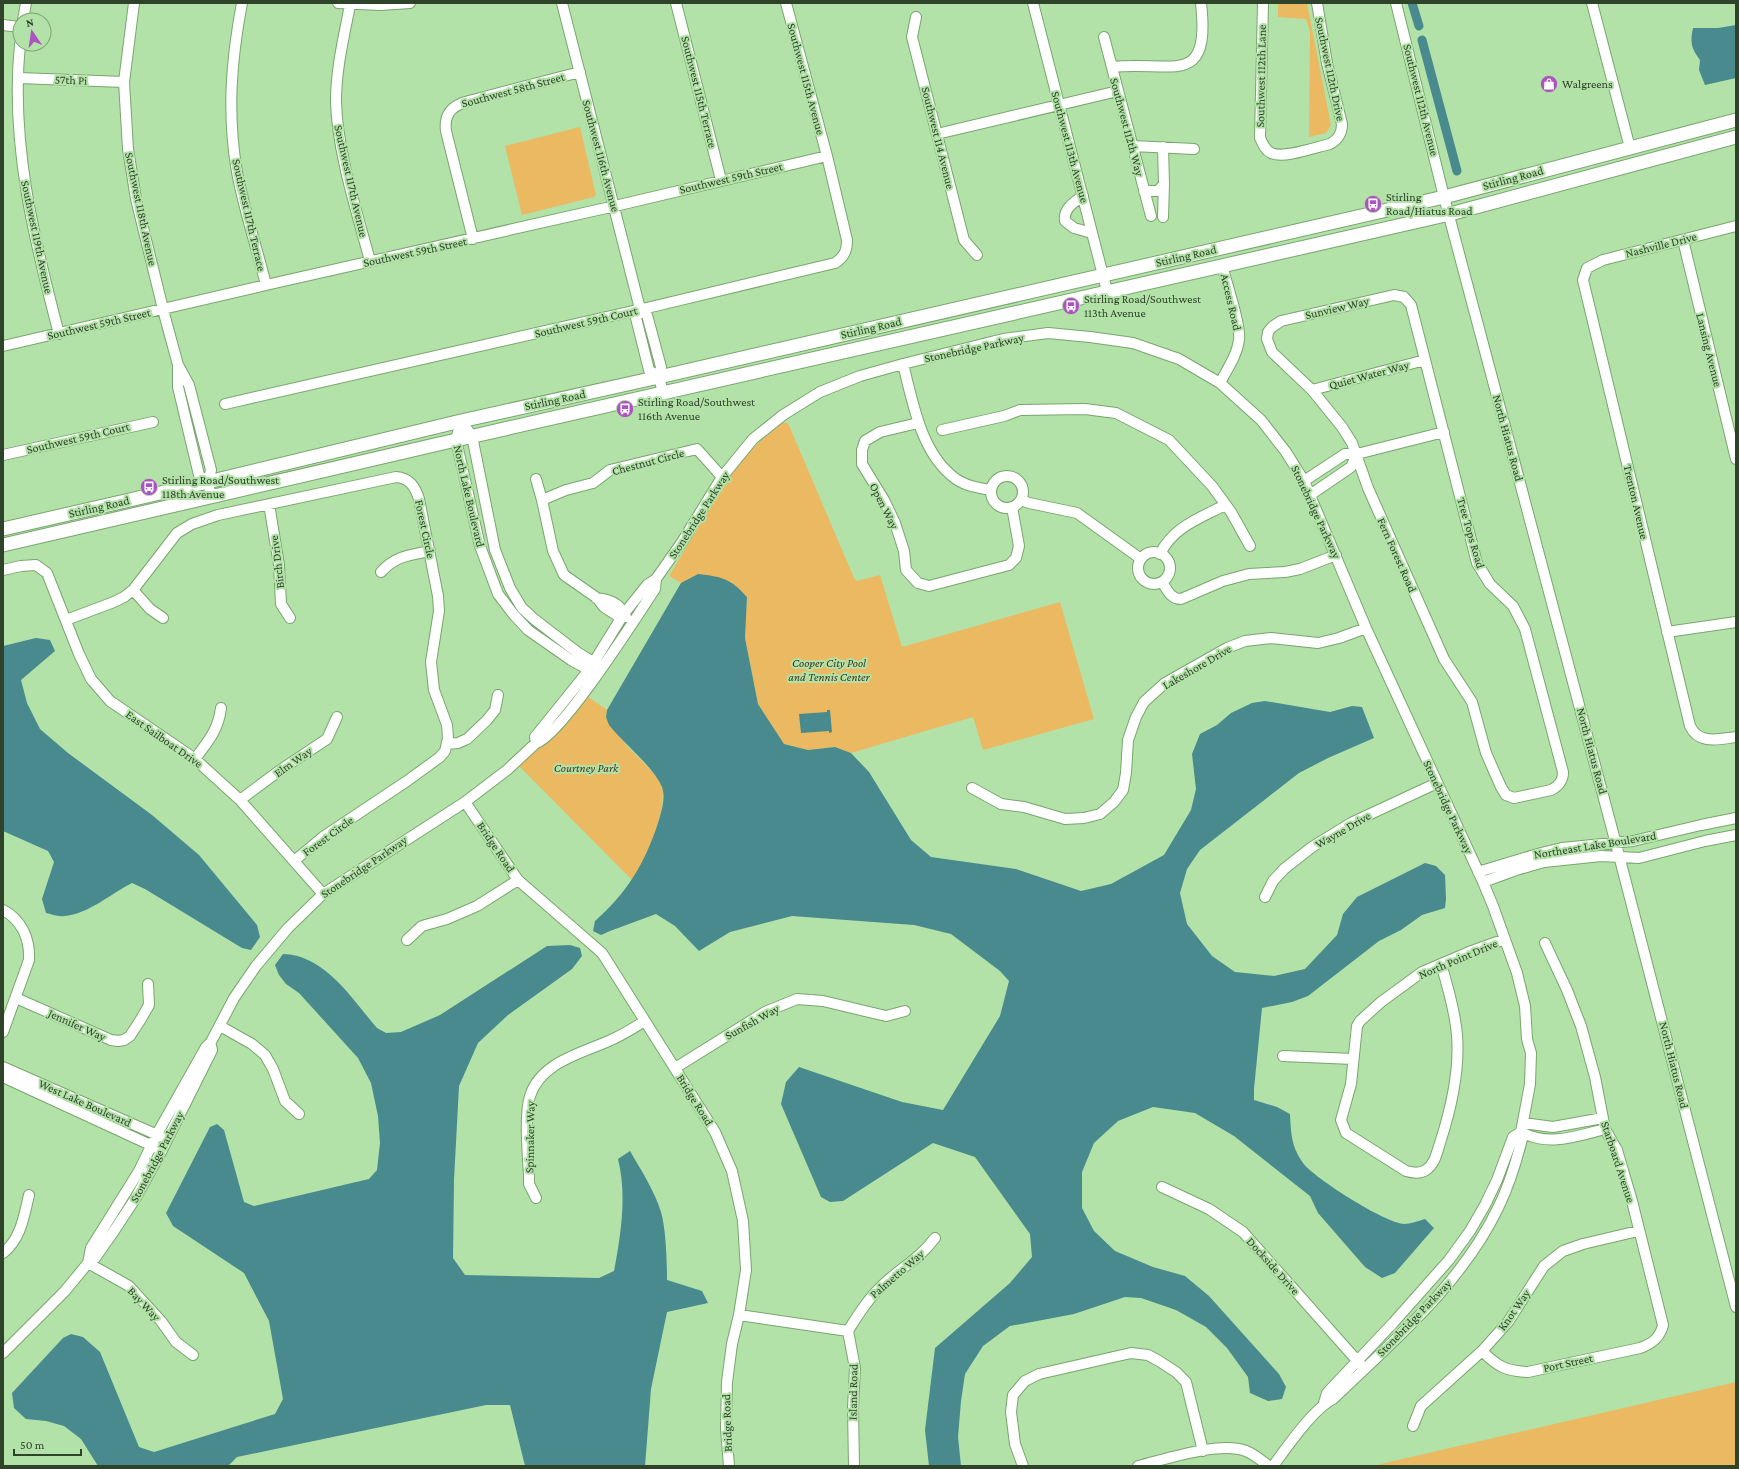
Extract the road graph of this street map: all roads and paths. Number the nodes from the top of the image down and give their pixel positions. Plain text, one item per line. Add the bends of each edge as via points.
1 (134, 3) edge
2 (242, 3) edge
3 (338, 3) edge
4 (410, 3) edge
5 (562, 3) edge
6 (676, 3) edge
7 (786, 3) edge
8 (1033, 3) edge
9 (1201, 3) edge
10 (1263, 3) edge
11 (1316, 3) edge
12 (1396, 3) edge
13 (1592, 3) edge
14 (350, 5) junction
15 (916, 17) dead end
16 (1104, 37) dead end
17 (20, 52) edge
18 (1112, 67) junction
19 (580, 72) junction
20 (19, 78) junction
21 (124, 82) junction
22 (1118, 91) junction
23 (1059, 105) junction
24 (1736, 120) edge
25 (937, 134) junction
26 (1340, 136) joint
27 (1736, 137) edge
28 (1133, 146) junction
29 (1163, 147) junction
30 (1194, 148) dead end
31 (1630, 148) junction
32 (827, 156) junction
33 (721, 180) junction
34 (1164, 184) junction
35 (1144, 191) junction
36 (1083, 196) junction
37 (1444, 196) junction
38 (614, 206) junction
39 (1450, 214) junction
40 (1151, 216) dead end
41 (1163, 216) dead end
42 (1736, 226) edge
43 (1092, 233) junction
44 (473, 239) junction
45 (1683, 240) junction
46 (977, 255) dead end
47 (370, 261) junction
48 (1222, 265) junction
49 (1587, 268) joint
50 (1103, 275) junction
51 (266, 285) junction
52 (1107, 291) junction
53 (1404, 297) joint
54 (640, 309) junction
55 (164, 310) junction
56 (1272, 327) joint
57 (59, 334) junction
58 (3, 346) edge
59 (1425, 360) junction
60 (903, 364) junction
61 (659, 377) junction
62 (1220, 383) junction
63 (1312, 390) junction
64 (663, 393) junction
65 (226, 404) dead end
66 (461, 421) junction
67 (153, 422) dead end
68 (918, 423) junction
69 (942, 430) dead end
70 (1444, 432) junction
71 (472, 436) junction
72 (456, 440) junction
73 (1357, 454) junction
74 (3, 455) edge
75 (1736, 459) edge
76 (722, 476) junction
77 (536, 479) dead end
78 (1304, 481) junction
79 (208, 482) junction
80 (991, 490) junction
81 (1310, 494) junction
82 (211, 497) junction
83 (542, 500) junction
84 (1021, 500) junction
85 (269, 504) junction
86 (1225, 504) junction
87 (1012, 507) junction
88 (3, 529) edge
89 (3, 545) edge
90 (1250, 546) dead end
91 (430, 551) junction
92 (1160, 554) junction
93 (1336, 555) junction
94 (1141, 559) junction
95 (3, 570) edge
96 (382, 572) dead end
97 (656, 579) junction
98 (1162, 582) junction
99 (133, 590) junction
100 (623, 615) junction
101 (163, 618) dead end
102 (290, 618) dead end
103 (66, 620) junction
104 (633, 622) junction
105 (1736, 622) edge
106 (1366, 628) junction
107 (1667, 632) junction
108 (595, 668) junction
109 (498, 695) dead end
110 (221, 708) dead end
111 (337, 717) dead end
112 (1736, 737) edge
113 (447, 744) junction
114 (195, 759) junction
115 (1437, 783) junction
116 (972, 788) dead end
117 (1510, 797) joint
118 (240, 800) junction
119 (465, 802) junction
120 (1734, 819) edge
121 (1735, 835) edge
122 (1616, 844) junction
123 (1620, 857) junction
124 (294, 861) junction
125 (1478, 872) junction
126 (518, 880) junction
127 (1483, 882) junction
128 (323, 894) junction
129 (1265, 897) dead end
130 (3, 910) edge
131 (1505, 939) junction
132 (407, 940) dead end
133 (1545, 943) dead end
134 (1440, 964) junction
135 (148, 984) dead end
136 (16, 998) junction
137 (905, 1011) dead end
138 (645, 1021) junction
139 (220, 1026) junction
140 (3, 1032) edge
141 (211, 1042) junction
142 (1282, 1056) dead end
143 (1353, 1059) junction
144 (3, 1067) edge
145 (675, 1068) junction
146 (3, 1077) edge
147 (299, 1114) dead end
148 (1604, 1124) junction
149 (1522, 1127) junction
150 (157, 1134) junction
151 (168, 1139) junction
152 (151, 1146) junction
153 (162, 1150) junction
154 (1162, 1187) dead end
155 (29, 1195) dead end
156 (536, 1198) dead end
157 (1638, 1231) junction
158 (935, 1238) dead end
159 (3, 1253) edge
160 (88, 1263) junction
161 (1736, 1307) edge
162 (739, 1315) junction
163 (848, 1331) junction
164 (1657, 1338) joint
165 (5, 1348) edge
166 (1482, 1351) junction
167 (193, 1355) dead end
168 (1361, 1365) junction
169 (1413, 1426) dead end
170 (1203, 1451) junction
171 (729, 1466) edge
172 (854, 1466) edge
173 (1023, 1466) edge
174 (1138, 1466) edge
175 (1270, 1466) edge
176 (1273, 1466) edge

1 - 21 street, Southwest 118th Avenue
2 - 51 street, Southwest 117th Terrace via 232,61 234,150
3 - 14 street
4 - 14 street
5 - 19 street, Southwest 116th Avenue
6 - 33 street, Southwest 115th Terrace
7 - 32 street, Southwest 115th Avenue
8 - 23 street, Southwest 113th Avenue
9 - 18 street via 1202,44 1196,57 1178,66
10 - 26 street, Southwest 112th Lane via 1260,138 1272,153 1285,155 1330,144
11 - 26 street, Southwest 112th Drive via 1342,124
12 - 37 street, Southwest 112th Avenue
13 - 31 street
14 - 47 street, Southwest 117th Avenue via 338,70 336,100 344,159
15 - 25 street, Southwest 114 Avenue via 912,37
16 - 18 street, Southwest 112th Way
17 - 20 street, Southwest 119th Avenue
18 - 22 street, Southwest 112th Way
19 - 38 street, Southwest 116th Avenue
19 - 44 street, Southwest 58th Street via 465,102 449,112 445,120 446,131
20 - 21 street, 57th Pi
20 - 57 street, Southwest 119th Avenue via 20,149 24,180 30,217
21 - 55 street, Southwest 118th Avenue via 128,149 136,198
22 - 23 street
22 - 28 street, Southwest 112th Way
23 - 25 street
23 - 36 street, Southwest 113th Avenue
24 - 31 main road, Stirling Road
25 - 46 street, Southwest 114 Avenue via 964,240
27 - 39 main road, Stirling Road
28 - 29 street
28 - 35 street, Southwest 112th Way
29 - 30 street
29 - 34 street
31 - 37 main road, Stirling Road
32 - 33 street, Southwest 59th Street
32 - 54 street, Southwest 59th Court via 847,240 846,251 840,259 830,265
33 - 38 street, Southwest 59th Street
34 - 35 street via 1158,191
34 - 41 street
35 - 40 street, Southwest 112th Way
36 - 43 street, Southwest 113th Avenue
36 - 43 street via 1067,210 1065,221 1074,228
37 - 39 street, North Hiatus Road
37 - 50 main road, Stirling Road
38 - 44 street, Southwest 59th Street
38 - 54 street, Southwest 116th Avenue
39 - 48 main road, Stirling Road
39 - 122 street, North Hiatus Road
42 - 45 street, Nashville Drive
43 - 50 street, Southwest 113th Avenue
44 - 47 street, Southwest 59th Street
45 - 49 street, Nashville Drive via 1603,260
45 - 75 street, Lansing Avenue
47 - 51 street, Southwest 59th Street
48 - 52 main road, Stirling Road
48 - 62 street, Access Road via 1239,339 1234,359
49 - 107 street, Trenton Avenue via 1583,280
50 - 52 street, Southwest 113th Avenue
50 - 61 main road, Stirling Road
51 - 55 street, Southwest 59th Street
52 - 64 main road, Stirling Road
53 - 56 street, Sunview Way via 1389,296 1282,321
53 - 59 street, Tree Tops Road via 1411,305
54 - 61 street, Southwest 116th Avenue via 636,318 649,370
54 - 65 street, Southwest 59th Court
55 - 57 street, Southwest 59th Street
55 - 79 street, Southwest 118th Avenue via 178,365 189,385 202,435 210,470
56 - 63 street, Fern Forest Road via 1267,338 1272,352
57 - 58 street, Southwest 59th Street
59 - 63 street, Quiet Water Way
59 - 70 street, Tree Tops Road
60 - 62 street, Stonebridge Parkway via 1003,339 1048,333 1133,343 1179,359
60 - 68 street
60 - 76 street, Stonebridge Parkway via 860,376 820,392 789,411 753,439
61 - 64 street, Southwest 116th Avenue
61 - 66 main road, Stirling Road
62 - 78 street, Stonebridge Parkway via 1261,420
63 - 73 street, Fern Forest Road via 1342,427
64 - 71 main road, Stirling Road
66 - 71 street, North Lake Boulevard
66 - 72 street, North Lake Boulevard
66 - 79 main road, Stirling Road
67 - 74 street, Southwest 59th Court
68 - 80 street via 933,453 945,469 966,484
68 - 87 street, Open Way via 880,432 865,441 862,464 896,524 906,570 918,583 929,586 1009,565 1016,558 1019,546
69 - 86 street via 1020,410 1085,409 1116,413 1169,440 1212,486
70 - 73 street
70 - 117 street, Tree Tops Road via 1478,563 1490,584 1513,606 1522,623 1563,772 1561,782 1551,790 1518,798
71 - 72 main road, Stirling Road
71 - 108 street, North Lake Boulevard via 495,550 510,588 526,612
72 - 82 main road, Stirling Road
72 - 108 street, North Lake Boulevard via 480,546 498,594 528,630 571,660
73 - 78 street via 1345,454
73 - 81 street via 1351,467
73 - 117 street, Fern Forest Road via 1368,488 1444,660 1472,702 1486,752 1501,787
76 - 83 street, Chestnut Circle via 698,449 610,470 593,483
76 - 97 street, Stonebridge Parkway
77 - 83 street
78 - 81 street, Stonebridge Parkway
79 - 82 street, Southwest 118th Avenue
79 - 88 main road, Stirling Road
80 - 84 street via 999,478 1014,477 1022,485
80 - 87 street via 993,500 997,504 1001,507
81 - 93 street, Stonebridge Parkway
82 - 89 main road, Stirling Road
83 - 100 street via 553,552 564,575 596,598 607,599 618,606
84 - 87 street
84 - 94 street via 1077,513
85 - 91 street, Forest Circle via 396,477 404,478 417,490
85 - 99 street, Forest Circle via 218,515 192,524 178,533
85 - 102 street, Birch Drive via 280,565 281,604
86 - 90 street
86 - 92 street via 1176,531
91 - 96 street via 398,558 389,563
91 - 113 street, Forest Circle via 440,604 431,662 432,676 437,701 447,725
92 - 94 street via 1152,552
92 - 98 street via 1166,558 1170,568
93 - 98 street via 1300,569 1249,574 1230,579 1181,599 1170,594
93 - 106 street, Stonebridge Parkway
94 - 98 street via 1138,571 1143,580 1152,584
95 - 103 street, East Sailboat Drive via 36,566 47,573
97 - 100 street, Stonebridge Parkway via 647,585
97 - 104 street, Stonebridge Parkway via 655,589
99 - 101 street via 150,609
99 - 103 street, Forest Circle via 114,602
100 - 104 street
100 - 108 street, Stonebridge Parkway
103 - 114 street, East Sailboat Drive via 91,678 110,701
104 - 108 street, Stonebridge Parkway
105 - 107 street
106 - 115 street, Stonebridge Parkway
106 - 116 street, Lakeshore Drive via 1318,643 1271,638 1245,641 1226,648 1164,683 1144,702 1136,717 1128,740 1123,790 1100,814 1066,819 1024,807 1001,804
107 - 112 street, Trenton Avenue via 1692,732 1708,740
108 - 119 street, Stonebridge Parkway via 535,737 536,743 507,770
109 - 113 street via 495,710 487,720 466,739
110 - 114 street via 219,723
111 - 118 street, Elm Way via 327,739
113 - 124 street, Forest Circle via 440,757 322,837
114 - 118 street, East Sailboat Drive
115 - 125 street, Stonebridge Parkway
115 - 129 street, Wayne Drive via 1351,823 1312,847 1284,869 1273,881
118 - 124 street, East Sailboat Drive
119 - 126 street, Bridge Road
119 - 128 street, Stonebridge Parkway
120 - 121 street
120 - 122 street, Northeast Lake Boulevard via 1700,824
121 - 123 street, Northeast Lake Boulevard via 1639,858
122 - 123 street, North Hiatus Road
122 - 125 street, Northeast Lake Boulevard via 1562,848
123 - 127 street, Northeast Lake Boulevard via 1602,856 1544,862
123 - 161 street, North Hiatus Road
124 - 128 street, East Sailboat Drive
125 - 127 street, Stonebridge Parkway
126 - 132 street via 477,906 422,926
126 - 138 street, Bridge Road via 602,953
127 - 131 street, Stonebridge Parkway
128 - 139 street, Stonebridge Parkway via 256,966 234,998
130 - 136 street via 23,928 30,949 29,960
131 - 134 street, North Point Drive
131 - 149 street, Stonebridge Parkway via 1517,973 1530,1053 1530,1084
133 - 148 street, Starboard Avenue via 1581,1026
134 - 143 street, North Point Drive via 1422,972 1360,1021 1357,1026
134 - 143 street via 1455,1018 1457,1064 1450,1111 1431,1166 1419,1172 1406,1171 1346,1133 1341,1125 1341,1116 1351,1084
135 - 136 street, Jennifer Way via 149,1005 130,1036 118,1041
136 - 140 street
137 - 145 street, Sunfish Way via 886,1016 823,1001 797,999 765,1012
138 - 145 street, Bridge Road
138 - 156 street, Spinnaker Way via 614,1039 557,1064 539,1078 530,1096 528,1119 528,1176
139 - 141 street, Stonebridge Parkway
139 - 147 street via 252,1044 265,1055 273,1069 284,1101
141 - 150 street, Stonebridge Parkway
141 - 151 street, Stonebridge Parkway via 212,1050
142 - 143 street
144 - 150 street, West Lake Boulevard
145 - 162 street, Bridge Road via 715,1132 732,1171 743,1221 746,1270
146 - 152 street, West Lake Boulevard
148 - 149 street via 1563,1140 1529,1136
148 - 157 street, Starboard Avenue via 1617,1150
149 - 168 street, Stonebridge Parkway via 1513,1137 1497,1180 1470,1231 1449,1260
149 - 168 street, Stonebridge Parkway via 1522,1139 1507,1189 1484,1234 1432,1303
150 - 151 street, West Lake Boulevard
150 - 152 street, Stonebridge Parkway
151 - 153 street, Stonebridge Parkway
152 - 153 street, West Lake Boulevard
152 - 160 street, Stonebridge Parkway via 139,1171 91,1248
153 - 160 street, Stonebridge Parkway via 135,1199 95,1258
154 - 168 street, Dockside Drive via 1209,1210 1243,1232
155 - 159 street via 22,1226 11,1247
157 - 164 street, Starboard Avenue via 1662,1319 1662,1330
157 - 166 street, Knot Way via 1563,1251 1544,1266 1508,1322
158 - 163 street, Palmetto Way via 925,1251 868,1300
160 - 165 street, Stonebridge Parkway via 65,1291
160 - 167 street, Bay Way via 130,1286 176,1342
162 - 163 street
162 - 171 street, Bridge Road via 726,1382
163 - 172 street, Island Road via 855,1368
164 - 166 street, Port Street via 1640,1348 1528,1372 1501,1367
166 - 169 street, Knot Way via 1421,1406
168 - 176 street, Stonebridge Parkway via 1327,1393 1324,1403
170 - 173 street via 1186,1382 1159,1361 1131,1353 1047,1372 1025,1381 1013,1395 1011,1412 1015,1444
170 - 174 street
170 - 175 street via 1227,1447 1246,1451

